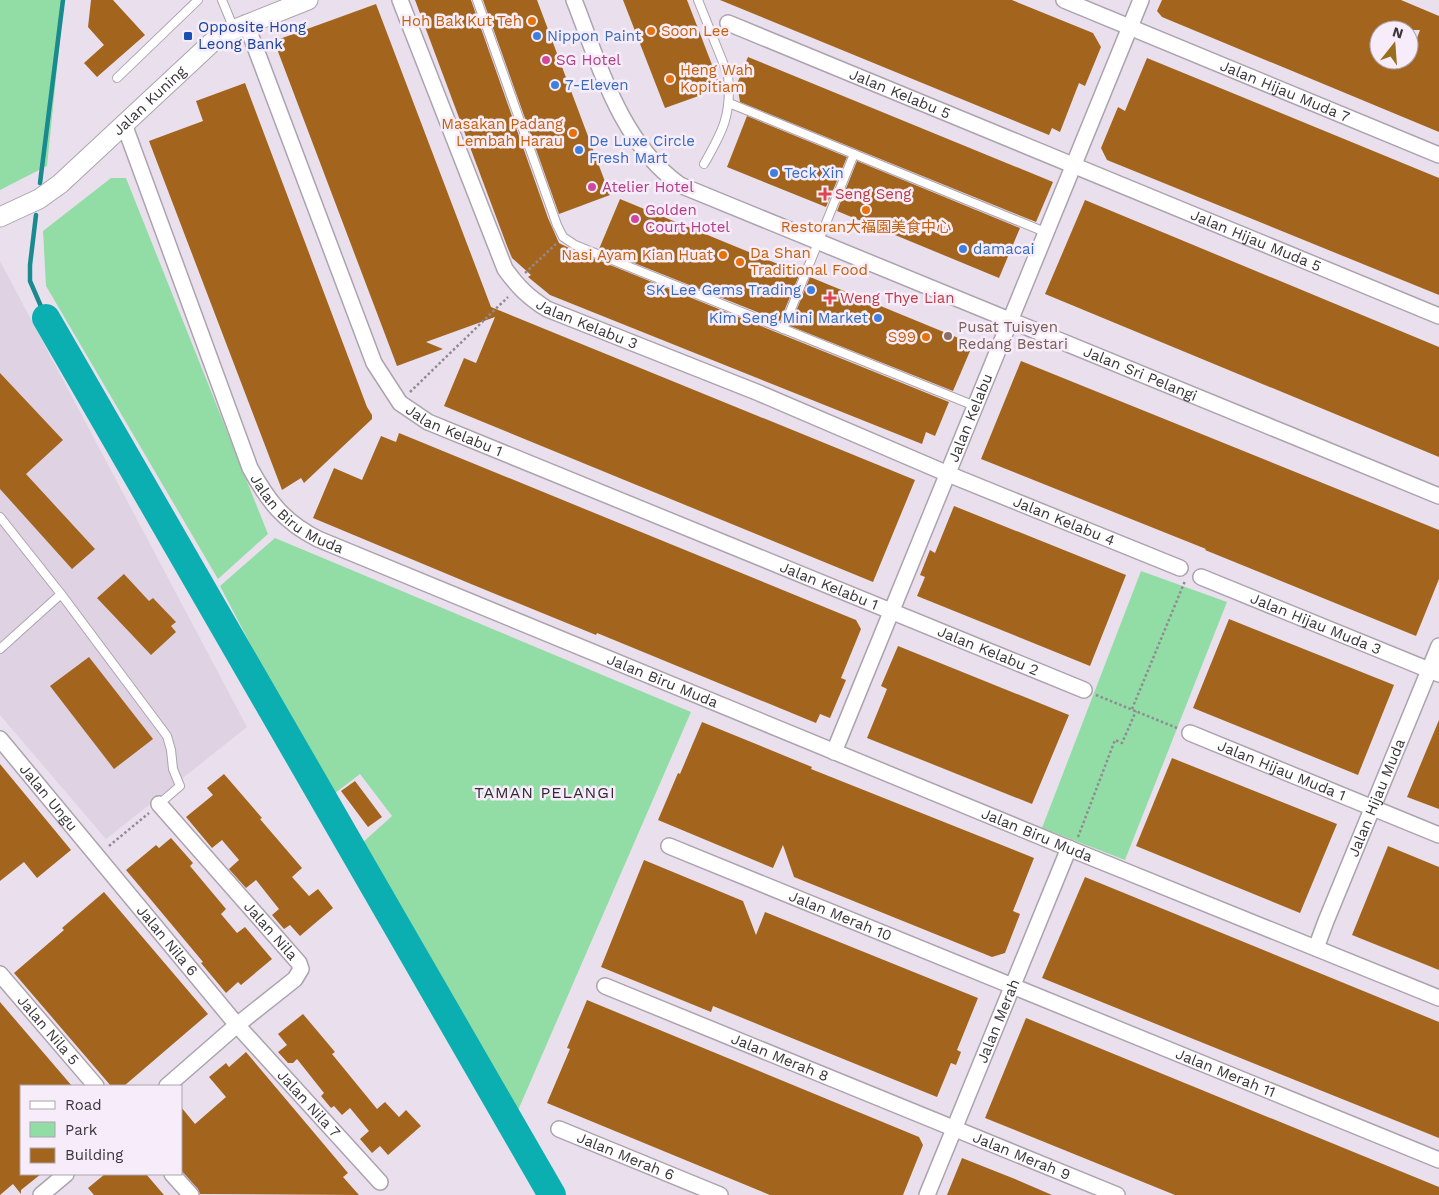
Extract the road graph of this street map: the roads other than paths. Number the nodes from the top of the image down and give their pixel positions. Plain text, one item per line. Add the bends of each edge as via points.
1 (198, 0) edge
2 (222, 0) edge
3 (308, 0) edge
4 (400, 0) edge
5 (477, 0) edge
6 (574, 0) edge
7 (698, 0) edge
8 (1064, 0) edge
9 (1140, 0) edge
10 (728, 22) dead end
11 (240, 26) junction
12 (1129, 27) junction
13 (117, 78) dead end
14 (729, 103) junction
15 (124, 124) junction
16 (854, 154) junction
17 (1439, 155) edge
18 (704, 164) dead end
19 (1072, 165) junction
20 (0, 217) edge
21 (1045, 232) junction
22 (818, 243) junction
23 (1439, 316) edge
24 (1010, 320) junction
25 (783, 329) junction
26 (975, 406) junction
27 (948, 474) junction
28 (1439, 496) edge
29 (0, 517) edge
30 (1190, 573) joint
31 (61, 594) junction
32 (891, 611) junction
33 (1439, 646) edge
34 (0, 649) edge
35 (1434, 672) edge
36 (1084, 690) road end
37 (1190, 733) road end
38 (0, 739) edge
39 (834, 752) junction
40 (159, 804) joint
41 (1373, 807) junction
42 (1439, 835) edge
43 (669, 846) dead end
44 (1071, 849) junction
45 (97, 856) joint
46 (1316, 948) junction
47 (0, 974) edge
48 (605, 986) dead end
49 (1012, 986) junction
50 (1439, 998) edge
51 (237, 1025) junction
52 (95, 1085) edge
53 (168, 1085) edge
54 (954, 1128) junction
55 (559, 1129) dead end
56 (1439, 1160) edge
57 (65, 1175) edge
58 (173, 1175) edge
59 (380, 1182) dead end
60 (41, 1195) edge
61 (190, 1195) edge
62 (720, 1195) edge
63 (927, 1195) edge
64 (1117, 1195) edge

1 - 13 lane
2 - 11 lane
3 - 11 street, Jalan Kuning
4 - 27 street, Jalan Kelabu 3 via 505,269 517,285 547,309 759,393
5 - 25 lane via 563,237 575,245
6 - 22 street, Jalan Sri Pelangi via 623,120 648,157 665,174 680,185
7 - 14 lane via 728,75
8 - 12 street, Jalan Hijau Muda 7
9 - 12 street, Jalan Kelabu
10 - 19 street, Jalan Kelabu 5
11 - 15 street, Jalan Kuning via 208,45
11 - 32 street, Jalan Kelabu 1 via 374,363 400,402 428,422
12 - 17 street, Jalan Hijau Muda 7
12 - 19 street, Jalan Kelabu
14 - 16 lane
14 - 18 lane via 722,133
15 - 20 street, Jalan Kuning via 60,184 39,199
15 - 39 street, Jalan Biru Muda via 250,468 264,494 298,529
16 - 21 lane
16 - 22 lane
19 - 21 street, Jalan Kelabu
19 - 23 street, Jalan Hijau Muda 5
21 - 24 street, Jalan Kelabu
22 - 24 street, Jalan Sri Pelangi
22 - 25 lane
24 - 26 street, Jalan Kelabu
24 - 28 street, Jalan Sri Pelangi
25 - 26 lane
26 - 27 street, Jalan Kelabu
27 - 30 street, Jalan Kelabu 4
27 - 32 street, Jalan Kelabu
29 - 31 lane
30 - 35 street, Jalan Hijau Muda 3
31 - 34 lane
31 - 40 lane via 167,736 180,786
32 - 36 street, Jalan Kelabu 2
32 - 39 street, Jalan Kelabu
33 - 35 street, Jalan Hijau Muda
35 - 41 street, Jalan Hijau Muda
37 - 41 street, Jalan Hijau Muda 1
38 - 45 street, Jalan Ungu
39 - 44 street, Jalan Biru Muda
40 - 51 street, Jalan Nila via 299,963 301,969 295,979
41 - 42 street, Jalan Hijau Muda 1
41 - 46 street, Jalan Hijau Muda
43 - 49 street, Jalan Merah 10
44 - 46 street, Jalan Biru Muda
44 - 49 street, Jalan Merah
45 - 51 street, Jalan Nila 6
46 - 50 street, Jalan Biru Muda
47 - 52 street, Jalan Nila 5
48 - 54 street, Jalan Merah 8
49 - 54 street, Jalan Merah
49 - 56 street, Jalan Merah 11
51 - 53 street, Jalan Nila
51 - 59 street, Jalan Nila 7
54 - 63 street, Jalan Merah
54 - 64 street, Jalan Merah 9
55 - 62 street, Jalan Merah 6
57 - 60 street
58 - 61 street

